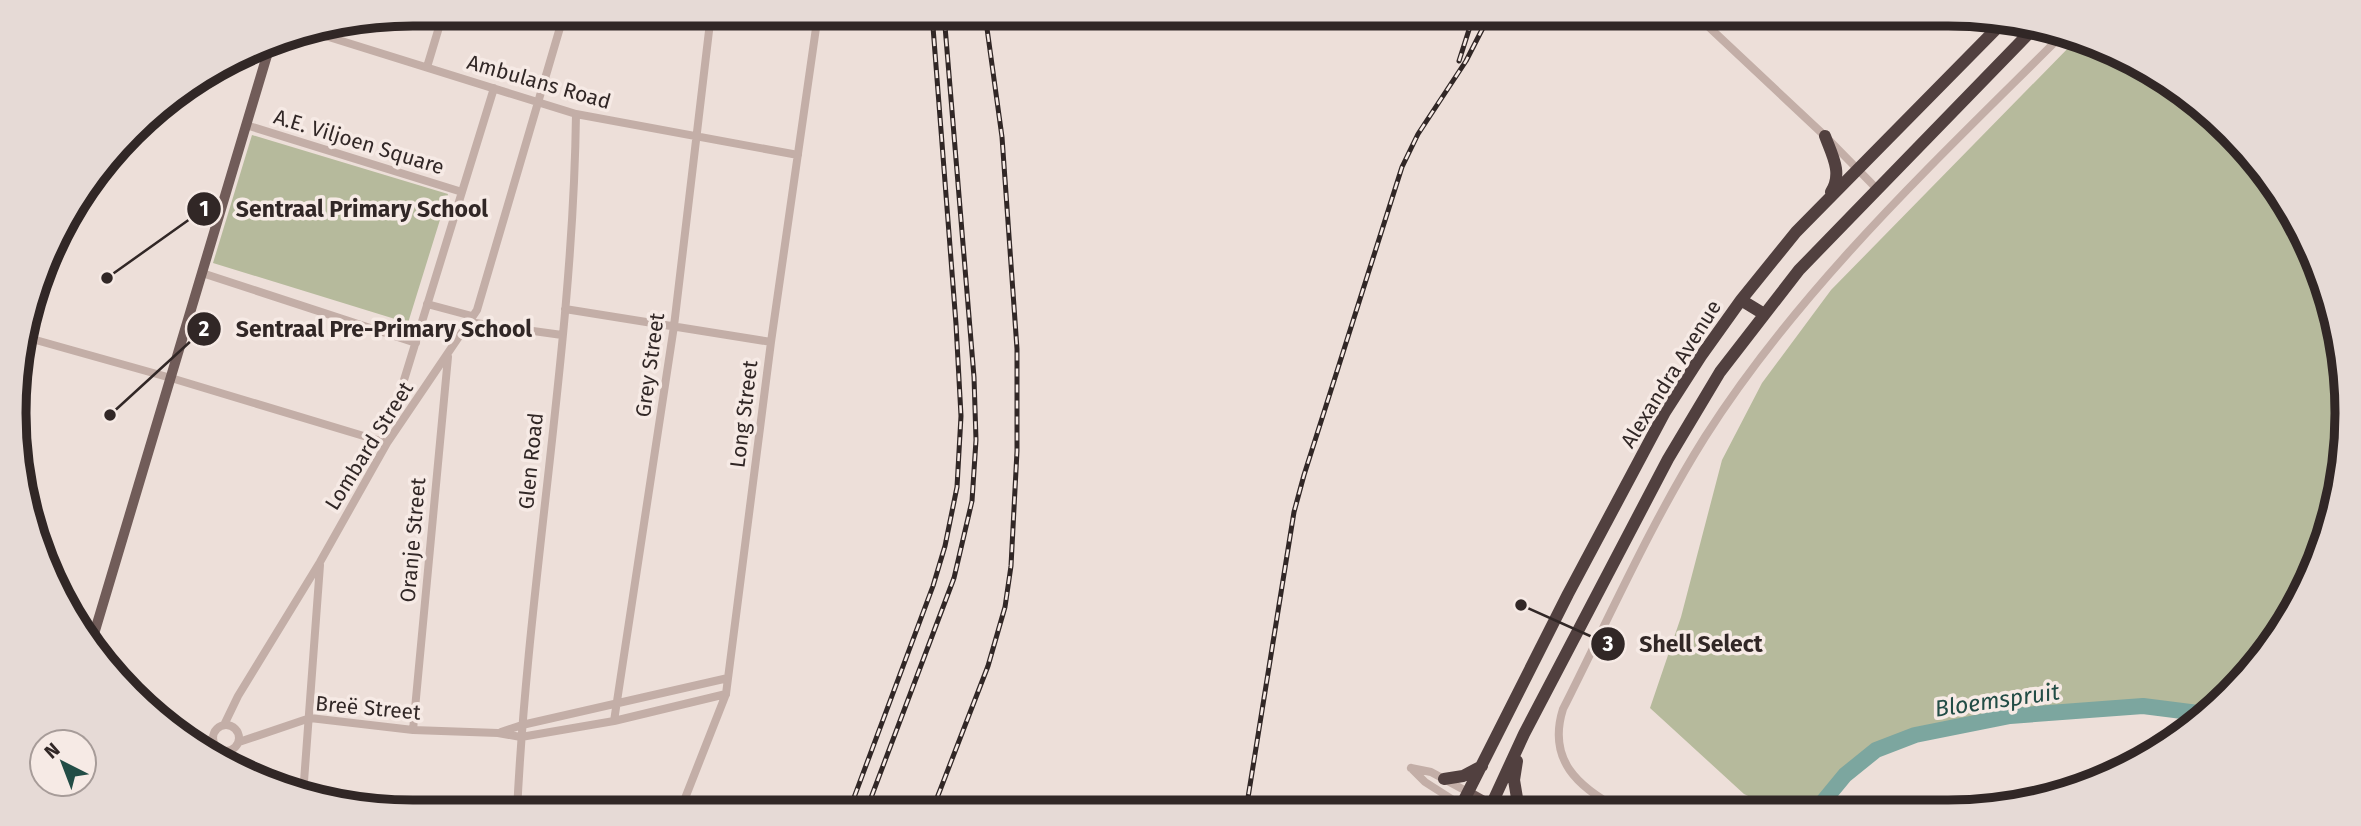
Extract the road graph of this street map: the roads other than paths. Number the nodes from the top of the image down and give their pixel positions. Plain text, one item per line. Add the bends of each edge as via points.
1 (439, 26) edge
2 (561, 26) edge
3 (710, 26) edge
4 (816, 26) edge
5 (1708, 26) edge
6 (1995, 30) edge
7 (2027, 35) edge
8 (327, 36) edge
9 (2056, 42) edge
10 (267, 55) edge
11 (427, 67) junction
12 (494, 88) junction
13 (539, 102) junction
14 (576, 114) junction
15 (246, 125) junction
16 (1825, 136) junction
17 (698, 137) junction
18 (798, 155) junction
19 (1857, 169) junction
20 (1877, 190) junction
21 (462, 192) junction
22 (1825, 201) junction
23 (202, 273) junction
24 (1741, 300) junction
25 (427, 304) junction
26 (565, 309) junction
27 (1764, 314) junction
28 (470, 319) junction
29 (674, 326) junction
30 (562, 335) junction
31 (34, 339) edge
32 (416, 342) junction
33 (771, 342) junction
34 (448, 354) junction
35 (171, 377) junction
36 (400, 393) dead end
37 (387, 443) junction
38 (320, 562) junction
39 (94, 633) edge
40 (728, 678) junction
41 (726, 695) junction
42 (617, 705) junction
43 (310, 718) junction
44 (614, 721) junction
45 (224, 724) junction
46 (522, 725) junction
47 (413, 730) junction
48 (498, 733) junction
49 (1524, 734) junction
50 (521, 737) junction
51 (239, 741) junction
52 (213, 744) edge
53 (228, 752) edge
54 (1482, 766) junction
55 (1444, 779) junction
56 (304, 784) edge
57 (1468, 792) junction
58 (518, 800) edge
59 (684, 800) edge
60 (1451, 800) edge
61 (1466, 800) edge
62 (1480, 800) edge
63 (1496, 800) edge
64 (1517, 800) edge
65 (1604, 800) edge

1 - 11 street
2 - 13 street, Lombard Street
3 - 17 street, Grey Street
4 - 18 street, Long Street
5 - 16 street
6 - 19 highway, Alexandra Avenue
7 - 20 highway, Alexandra Avenue
8 - 11 street, Ambulans Road
9 - 65 street via 1815,290 1742,383 1661,513 1559,722 1560,749 1570,772
10 - 15 main road
11 - 12 street, Ambulans Road
12 - 13 street, Ambulans Road
12 - 21 street
13 - 14 street, Ambulans Road
13 - 28 street, Lombard Street via 481,300
14 - 17 street, Ambulans Road
14 - 26 street, Glen Road
15 - 21 street, A.E. Viljoen Square
15 - 23 main road
16 - 19 street
16 - 22 highway via 1837,170 1835,185
17 - 18 street, Ambulans Road
17 - 29 street, Grey Street
18 - 33 street, Long Street
19 - 20 street
19 - 22 highway, Alexandra Avenue
20 - 27 highway, Alexandra Avenue via 1799,270
21 - 25 street
22 - 24 highway, Alexandra Avenue
23 - 32 street
23 - 35 main road
24 - 27 highway
24 - 54 highway, Alexandra Avenue via 1665,412
25 - 28 street
25 - 32 street
26 - 29 street
26 - 30 street, Glen Road
27 - 49 highway, Alexandra Avenue via 1691,416
28 - 30 street
28 - 34 street, Lombard Street
29 - 33 street
29 - 42 street, Grey Street
30 - 46 street, Glen Road
31 - 35 street
32 - 36 street
33 - 40 street, Long Street
34 - 37 street, Lombard Street
34 - 47 street, Oranje Street
35 - 37 street
35 - 39 main road
37 - 38 street, Lombard Street
38 - 43 street
38 - 45 street, Lombard Street
40 - 41 street, Long Street
40 - 42 street, Breë Street
41 - 44 street, Breë Street
41 - 59 street, Long Street
42 - 44 street, Grey Street
42 - 46 street, Breë Street
43 - 47 street, Breë Street
43 - 51 street, Breë Street
43 - 56 street
44 - 50 street, Breë Street
45 - 51 street via 236,729
45 - 52 street via 216,729
46 - 48 street, Breë Street
46 - 50 street, Glen Road
47 - 48 street, Breë Street
48 - 50 street, Breë Street
49 - 63 highway, Alexandra Avenue
49 - 64 highway via 1515,766
50 - 58 street, Glen Road
51 - 53 street
54 - 55 highway
54 - 57 highway, Alexandra Avenue
55 - 57 street
55 - 60 street via 1411,768
57 - 61 highway, Alexandra Avenue
57 - 62 main road

